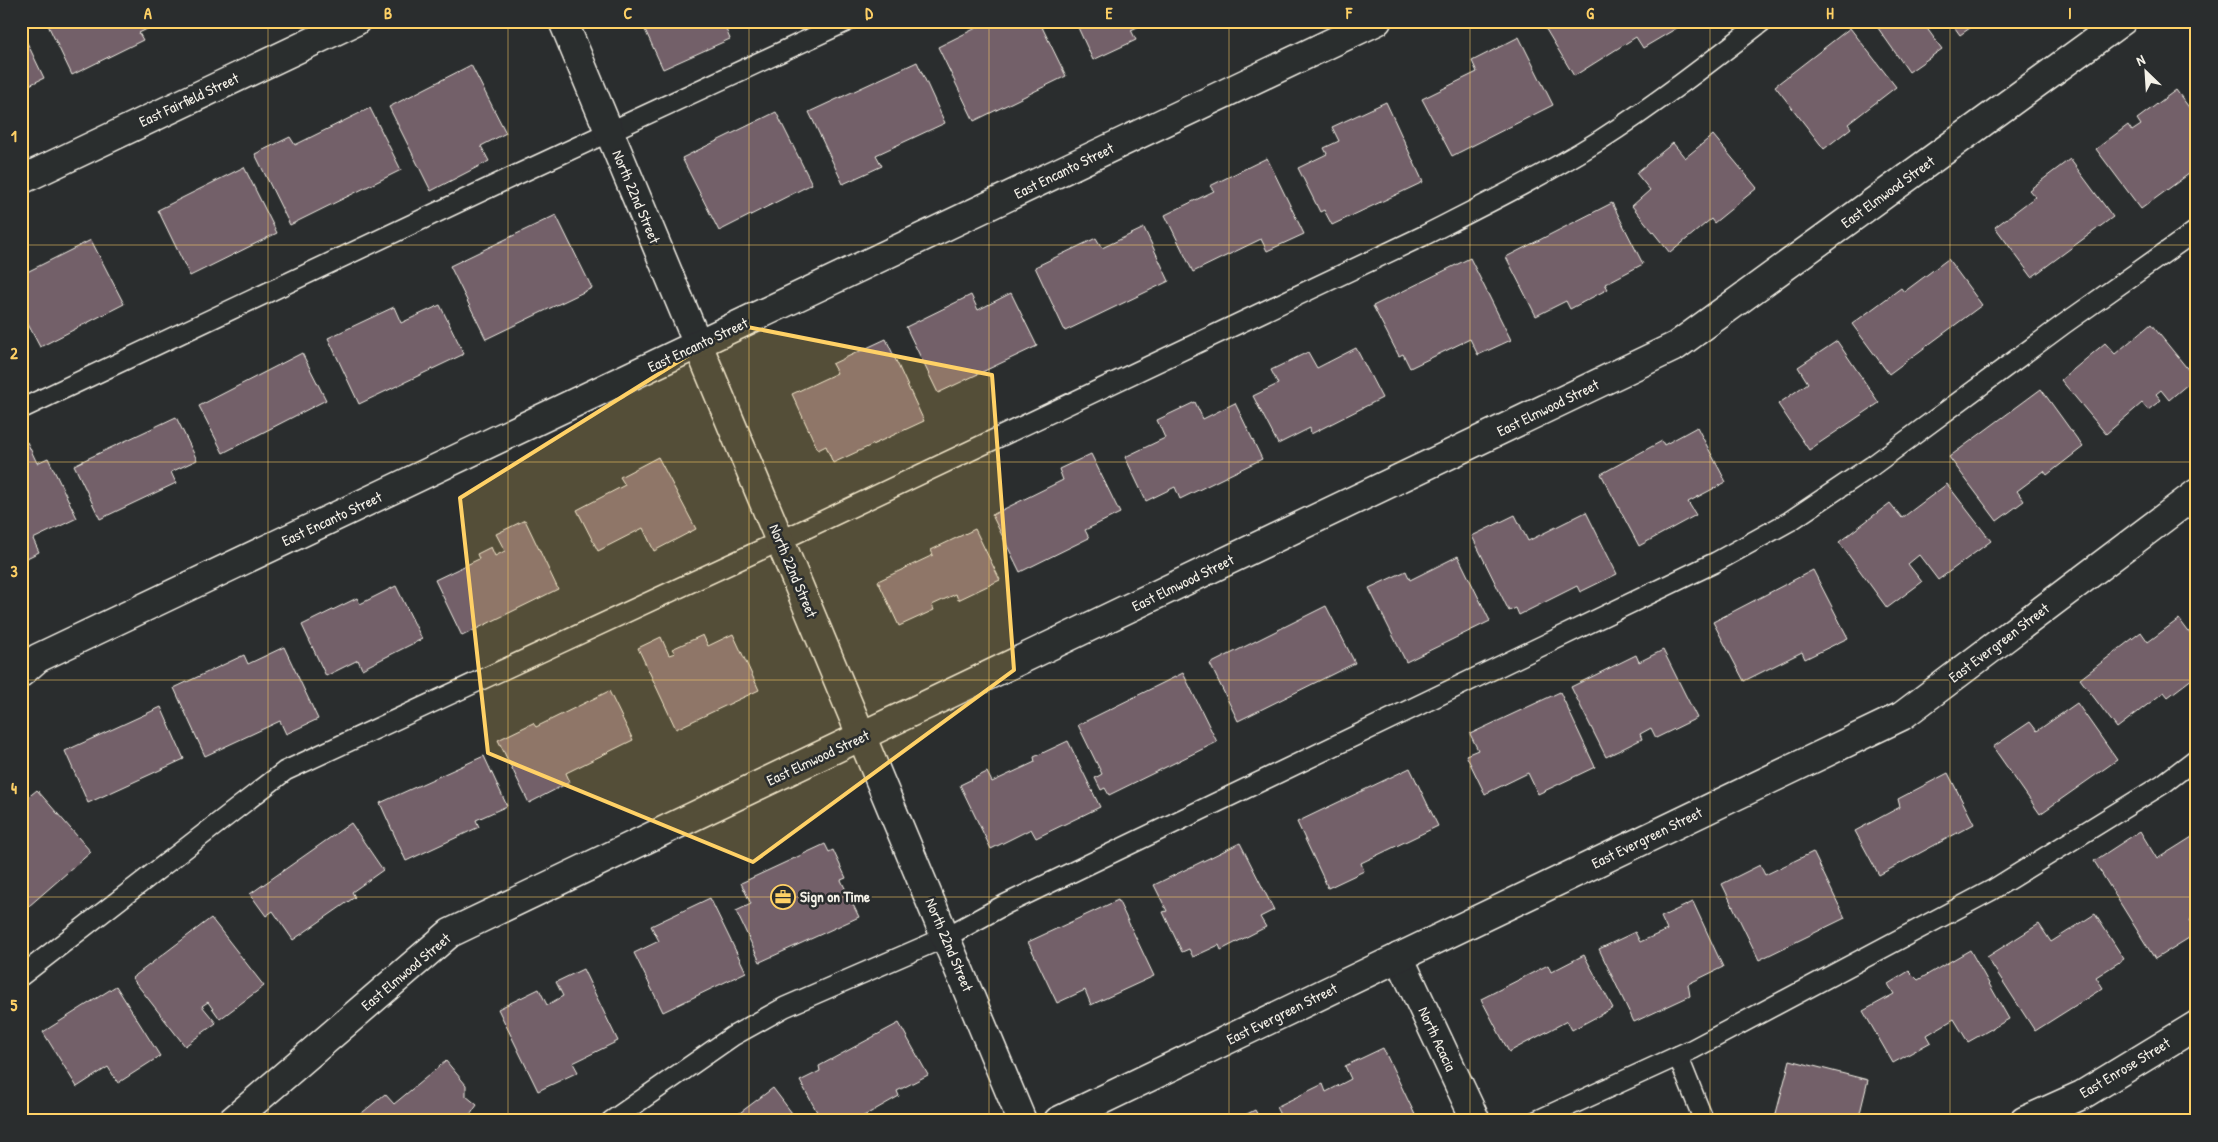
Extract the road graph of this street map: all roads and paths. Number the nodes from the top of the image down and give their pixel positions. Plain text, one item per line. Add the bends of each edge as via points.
1 (356, 21) edge
2 (563, 21) edge
3 (848, 21) edge
4 (1377, 21) edge
5 (1763, 21) edge
6 (2122, 21) edge
7 (609, 132) junction
8 (21, 180) edge
9 (2197, 230) edge
10 (698, 345) junction
11 (21, 409) edge
12 (2197, 493) edge
13 (780, 541) junction
14 (21, 673) edge
15 (862, 737) junction
16 (2197, 758) edge
17 (946, 937) junction
18 (1399, 957) junction
19 (21, 976) edge
20 (2197, 1025) edge
21 (1678, 1056) junction
22 (232, 1121) edge
23 (611, 1121) edge
24 (1022, 1121) edge
25 (1058, 1121) edge
26 (1476, 1121) edge
27 (1536, 1121) edge
28 (1704, 1121) edge
29 (2024, 1121) edge

1 - 8 street, East Fairfield Street
2 - 7 street, North 22nd Street
3 - 7 lane
4 - 10 street, East Encanto Street
5 - 13 lane via 1598,141 1517,189
6 - 15 street, East Elmwood Street via 1676,346
7 - 10 street, North 22nd Street
7 - 11 lane
9 - 17 lane via 1872,466 1782,526 1716,562 1015,900
10 - 13 street, North 22nd Street
10 - 14 street, East Encanto Street via 38,658
12 - 18 street, East Evergreen Street via 1902,716
13 - 15 street, North 22nd Street
13 - 19 lane via 284,771
15 - 17 street, North 22nd Street
15 - 22 street, East Elmwood Street via 450,933
16 - 21 lane via 2163,784 1992,890
17 - 23 lane via 785,1007 733,1036
17 - 24 street, North 22nd Street
18 - 25 street, East Evergreen Street
18 - 26 street, North Acacia
20 - 29 street, East Enrose Street via 2082,1095
21 - 27 lane
21 - 28 lane

